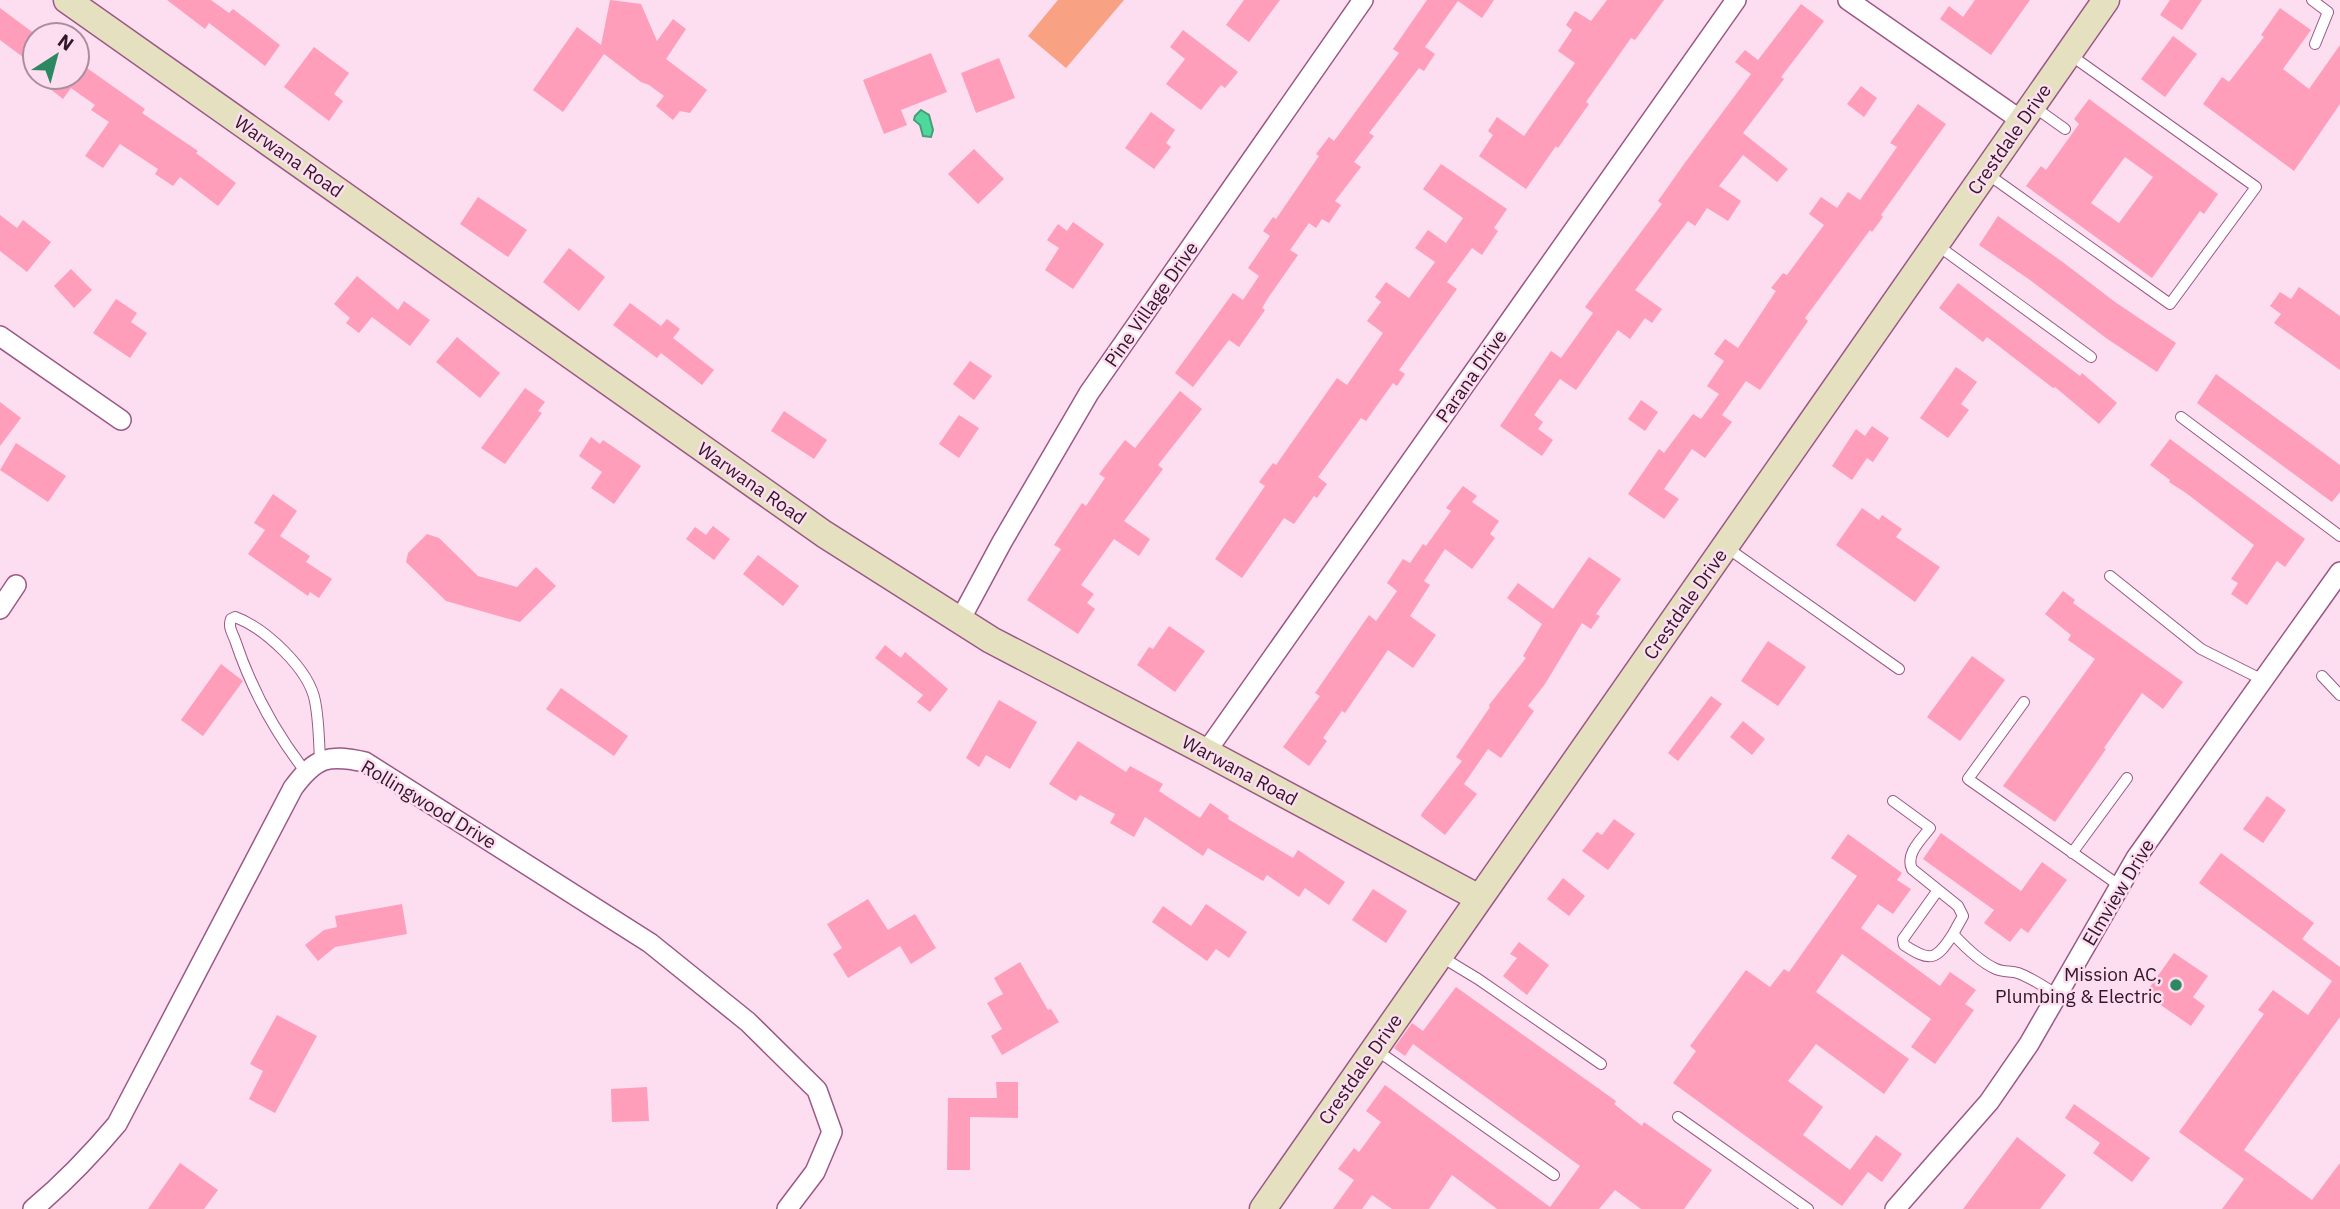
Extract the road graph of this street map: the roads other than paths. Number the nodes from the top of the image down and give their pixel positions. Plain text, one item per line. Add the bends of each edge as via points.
1 (67, 0) edge
2 (1363, 0) edge
3 (1736, 0) edge
4 (1848, 0) edge
5 (2106, 0) edge
6 (2312, 0) edge
7 (2315, 44) dead end
8 (2069, 54) junction
9 (2028, 114) junction
10 (2065, 129) dead end
11 (1986, 172) junction
12 (1936, 244) junction
13 (0, 336) edge
14 (2091, 357) dead end
15 (2181, 418) dead end
16 (121, 420) dead end
17 (2340, 536) edge
18 (1725, 547) junction
19 (2340, 572) edge
20 (2110, 576) dead end
21 (16, 585) dead end
22 (1, 603) edge
23 (960, 620) junction
24 (1899, 669) dead end
25 (2322, 676) dead end
26 (2263, 680) junction
27 (2340, 695) edge
28 (2024, 702) dead end
29 (1206, 752) junction
30 (313, 766) junction
31 (2127, 778) dead end
32 (1893, 801) dead end
33 (2072, 853) junction
34 (2120, 886) junction
35 (1938, 890) junction
36 (1479, 898) junction
37 (1953, 934) junction
38 (1440, 956) junction
39 (2057, 995) junction
40 (1375, 1048) junction
41 (1601, 1064) dead end
42 (1678, 1117) dead end
43 (1554, 1175) dead end
44 (33, 1209) edge
45 (787, 1209) edge
46 (1263, 1209) edge
47 (1808, 1209) edge
48 (1895, 1209) edge

1 - 23 street, Warwana Road via 824,534
2 - 23 street, Pine Village Drive via 1088,393
3 - 29 street, Parana Drive
4 - 9 street
5 - 8 street, Crestdale Drive
6 - 7 lane via 2328,12
8 - 9 street, Crestdale Drive
8 - 11 lane via 2256,187 2170,304
9 - 10 lane
9 - 11 street, Crestdale Drive
11 - 12 street, Crestdale Drive
12 - 14 lane
12 - 18 street, Crestdale Drive
13 - 16 street
15 - 17 lane
18 - 24 lane
18 - 36 street, Crestdale Drive
19 - 26 street, Elmview Drive
20 - 26 lane via 2201,649
21 - 22 street
23 - 29 street, Warwana Road
25 - 27 lane
26 - 34 street, Elmview Drive
28 - 33 lane via 1968,779
29 - 36 street, Warwana Road
30 - 30 lane via 315,699 305,678 294,661 262,633 240,619 231,619 240,658 279,735
30 - 44 street via 293,788 117,1124
30 - 45 street, Rollingwood Drive via 340,756 365,762 650,943 748,1022 817,1090 832,1132 815,1172
31 - 33 lane
32 - 35 lane via 1930,828 1909,862
33 - 34 lane
34 - 39 street, Elmview Drive
35 - 37 lane via 1963,916
35 - 37 lane via 1903,939 1904,945 1923,957 1934,957
36 - 38 street, Crestdale Drive
37 - 39 lane via 1992,967 2030,978
38 - 40 street, Crestdale Drive
38 - 41 lane
39 - 48 street, Elmview Drive via 1989,1102
40 - 43 lane
40 - 46 street, Crestdale Drive
42 - 47 lane

